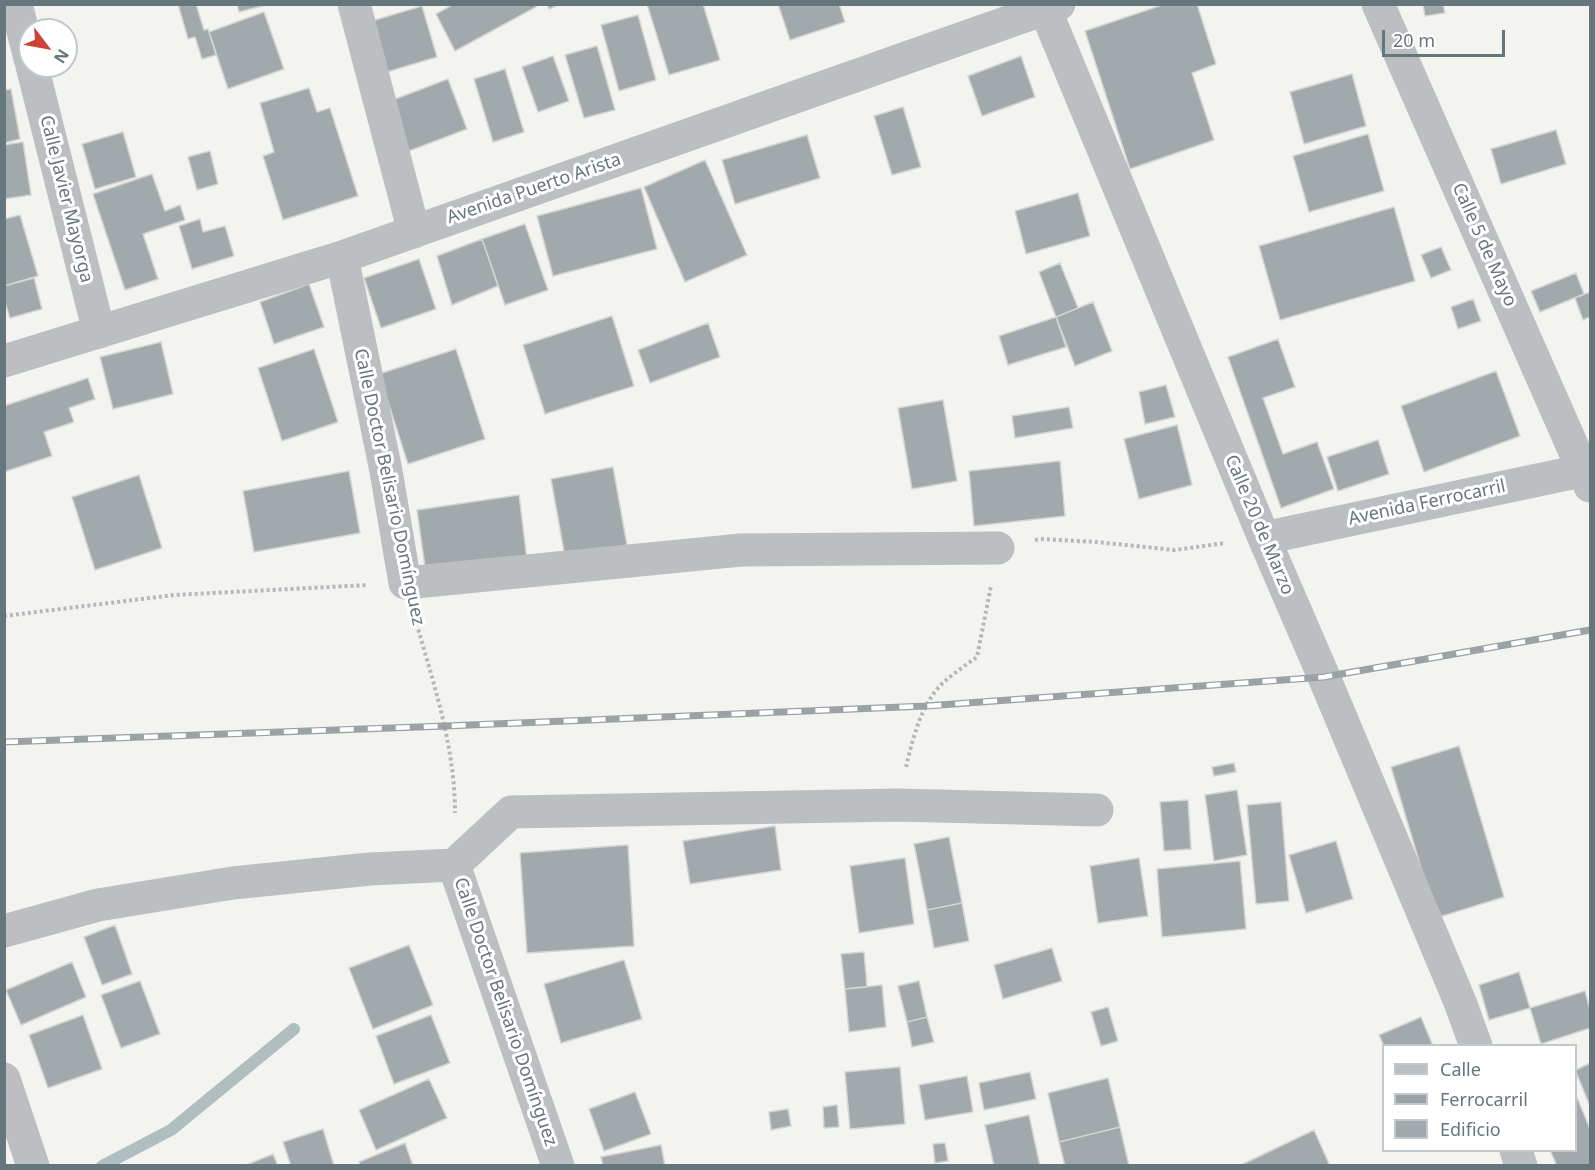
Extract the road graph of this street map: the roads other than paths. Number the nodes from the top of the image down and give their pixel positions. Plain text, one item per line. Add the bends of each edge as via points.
1 (354, 4) edge
2 (1378, 4) edge
3 (1049, 6) edge
4 (35, 78) edge
5 (414, 231) junction
6 (342, 257) junction
7 (99, 332) junction
8 (4, 361) edge
9 (1588, 475) edge
10 (1264, 538) junction
11 (998, 548) road end
12 (1096, 810) dead end
13 (454, 865) junction
14 (4, 931) edge
15 (1475, 1044) edge
16 (4, 1079) edge
17 (33, 1166) edge
18 (558, 1166) edge

1 - 5 street
2 - 9 street, Calle 5 de Mayo
3 - 5 street, Avenida Puerto Arista
3 - 10 street, Calle 20 de Marzo
4 - 7 street, Calle Javier Mayorga
5 - 6 street, Avenida Puerto Arista
6 - 7 street, Avenida Puerto Arista
6 - 11 street, Calle Doctor Belisario Domínguez via 405,583 741,550
7 - 8 street, Avenida Puerto Arista
9 - 10 street, Avenida Ferrocarril
10 - 15 street, Calle 20 de Marzo
12 - 13 street via 898,805 511,812
13 - 14 street via 232,883 98,905
13 - 18 street, Calle Doctor Belisario Domínguez
16 - 17 street

